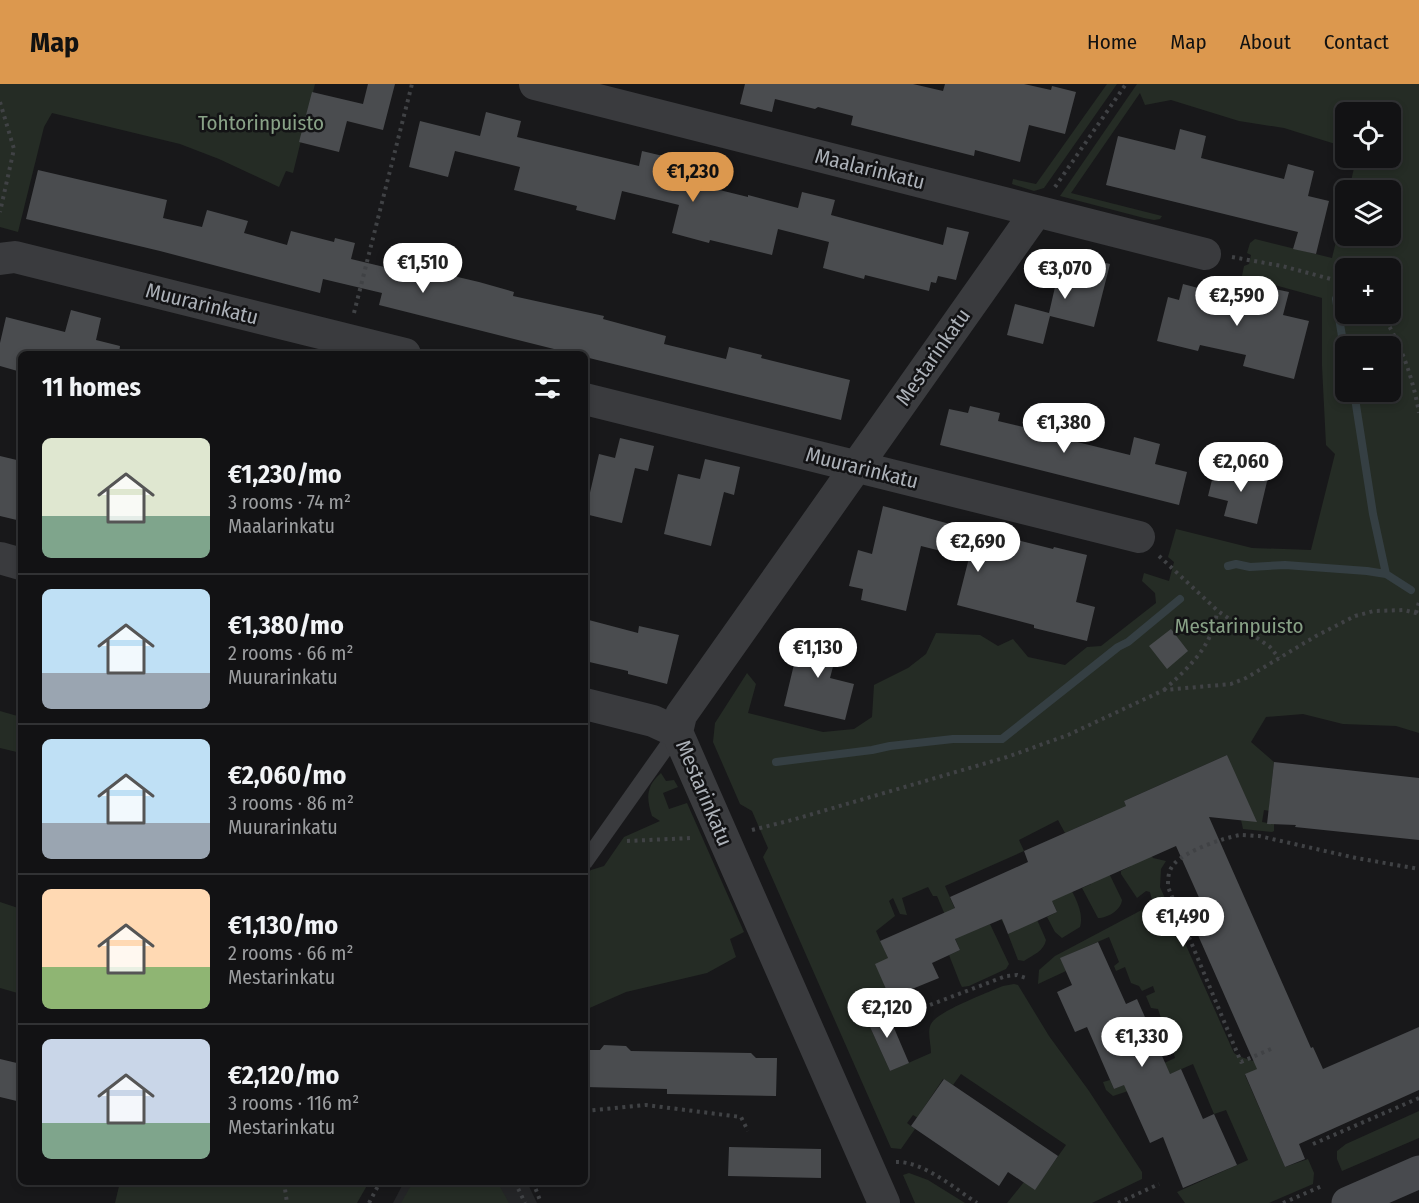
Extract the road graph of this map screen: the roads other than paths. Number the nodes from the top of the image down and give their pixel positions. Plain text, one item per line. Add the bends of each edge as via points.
1 (535, 84) edge
2 (1044, 202) junction
3 (1205, 254) road end
4 (0, 259) edge
5 (393, 351) edge
6 (588, 400) edge
7 (856, 466) junction
8 (1139, 537) road end
9 (0, 558) edge
10 (18, 563) edge
11 (588, 705) edge
12 (677, 732) junction
13 (588, 858) edge
14 (1419, 1172) edge
15 (884, 1203) edge
16 (1348, 1203) edge

1 - 2 street, Maalarinkatu
2 - 3 street, Maalarinkatu
2 - 7 street, Mestarinkatu
4 - 5 street, Muurarinkatu via 15,257
6 - 7 street, Muurarinkatu
7 - 8 street, Muurarinkatu
7 - 12 street, Mestarinkatu via 681,715
9 - 10 street
11 - 12 street
12 - 13 lane
12 - 15 street, Mestarinkatu
14 - 16 street

